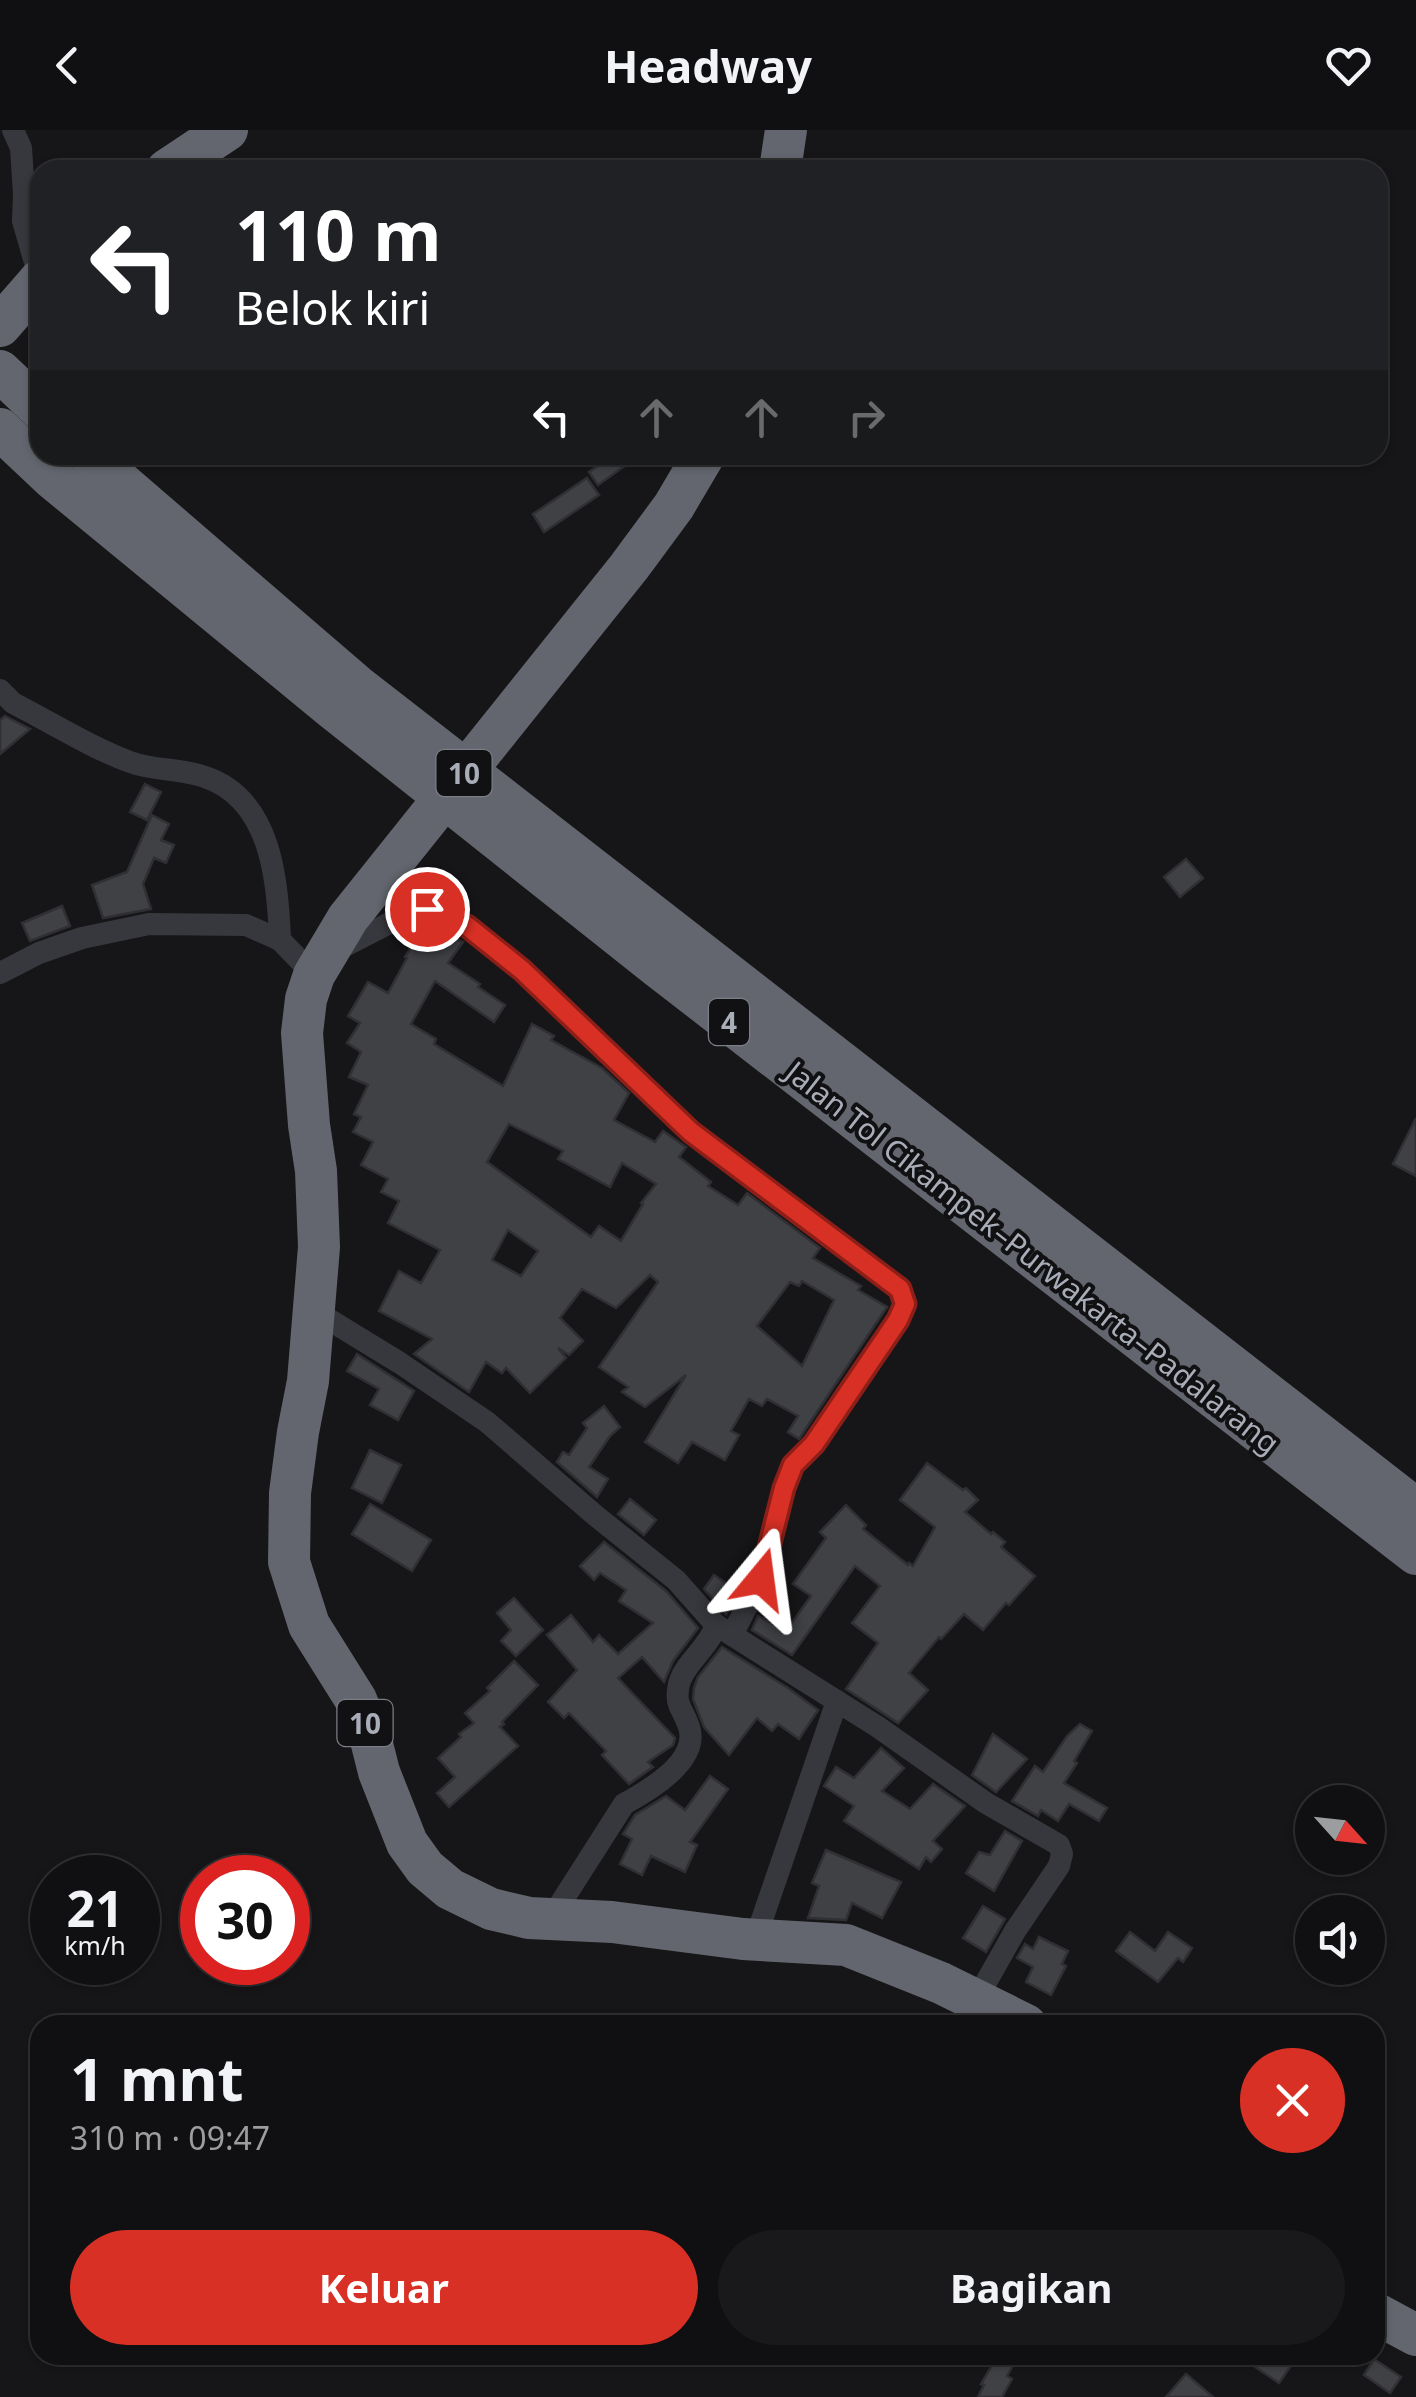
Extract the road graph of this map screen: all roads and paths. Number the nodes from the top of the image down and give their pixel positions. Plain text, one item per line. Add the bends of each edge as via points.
1 (13, 130) edge
2 (227, 130) edge
3 (786, 130) edge
4 (182, 160) edge
5 (782, 160) edge
6 (30, 239) edge
7 (30, 292) edge
8 (0, 326) edge
9 (0, 371) edge
10 (30, 400) edge
11 (0, 428) edge
12 (30, 457) edge
13 (38, 465) edge
14 (101, 465) edge
15 (698, 465) edge
16 (0, 690) edge
17 (280, 940) junction
18 (318, 966) junction
19 (0, 972) edge
20 (316, 1311) junction
21 (1416, 1509) edge
22 (1416, 1554) edge
23 (724, 1630) junction
24 (838, 1701) junction
25 (550, 1920) junction
26 (755, 1940) junction
27 (976, 2000) junction
28 (1006, 2015) edge
29 (1385, 2319) edge
30 (1416, 2335) edge

1 - 6 street via 21,148 22,221
2 - 4 highway
3 - 5 highway
7 - 8 highway
9 - 10 highway
11 - 12 highway, Jalan Tol Cikampek–Purwakarta–Padalarang / 4
13 - 22 highway, Jalan Tol Cikampek–Purwakarta–Padalarang / 4 via 658,967
14 - 21 highway, Jalan Tol Cikampek–Purwakarta–Padalarang / 4 via 356,685
15 - 18 highway, 10 via 629,567 348,918
16 - 17 street via 14,704 134,764 188,772 230,790 262,828 277,886
17 - 18 street
17 - 19 street via 246,925 148,924 82,938
18 - 20 highway, 10 via 302,1033 320,1247
18 - 23 street via 427,909 467,926 691,1132 900,1289 905,1304 898,1320 793,1465 761,1579
20 - 23 street via 486,1422 676,1580
20 - 25 highway, 10 via 288,1531 289,1562 310,1625 356,1700 392,1809 424,1868 490,1909
23 - 24 street
23 - 25 street via 680,1679 677,1704 691,1740 680,1766 624,1804
24 - 26 street
24 - 27 street via 986,1803 1060,1845 1059,1866
25 - 26 highway, 10
26 - 27 highway, 10 via 846,1945
27 - 28 highway, 10
29 - 30 highway

